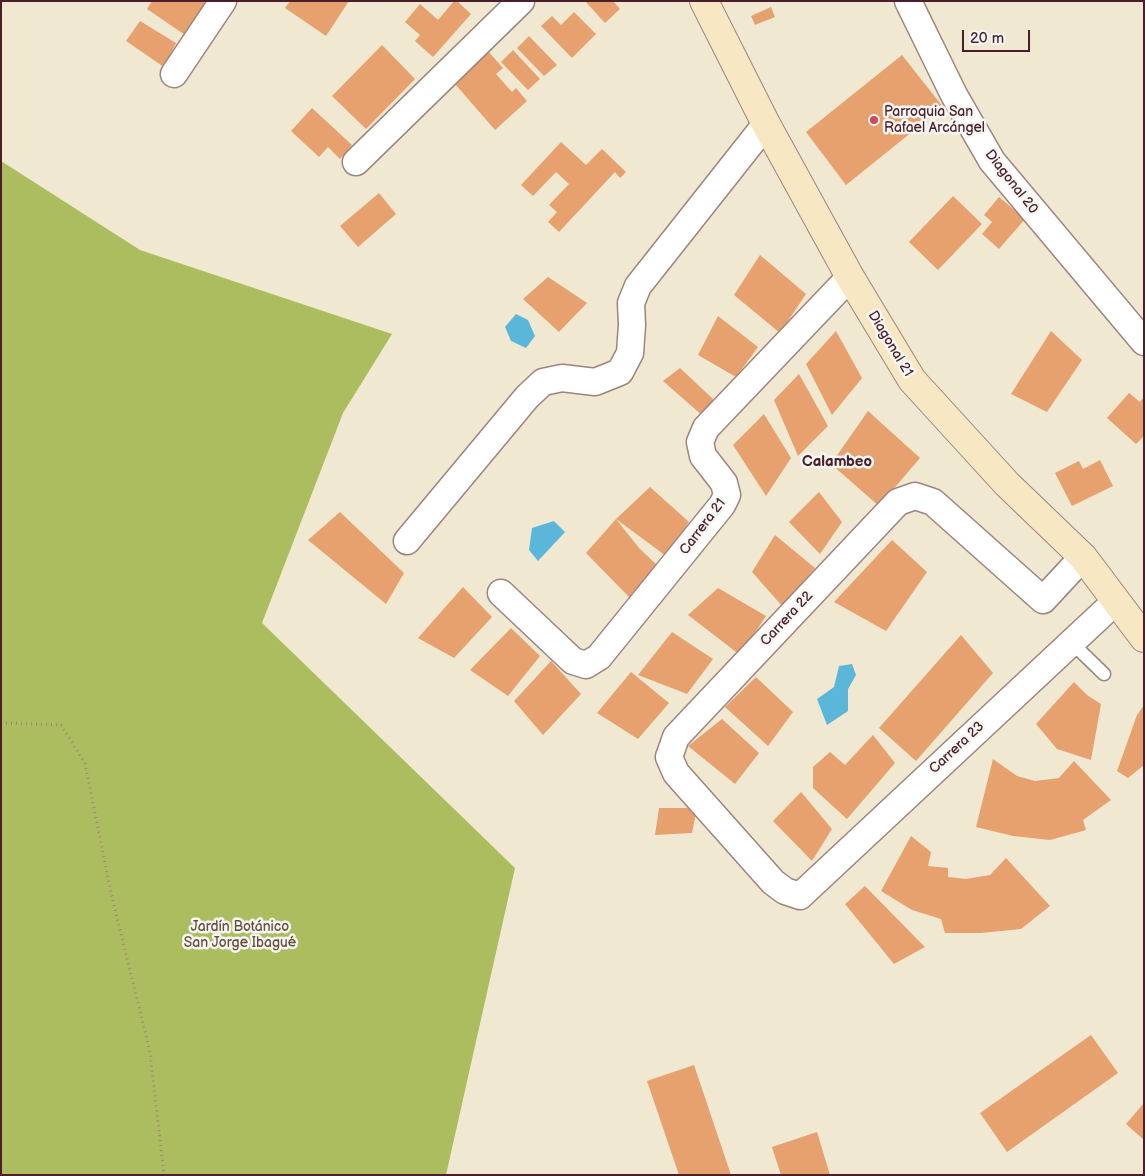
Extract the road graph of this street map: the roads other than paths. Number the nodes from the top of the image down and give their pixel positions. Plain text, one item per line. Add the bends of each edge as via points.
1 (223, 1) edge
2 (521, 1) edge
3 (704, 1) edge
4 (908, 1) edge
5 (174, 74) dead end
6 (766, 124) junction
7 (356, 162) dead end
8 (850, 277) junction
9 (1144, 342) edge
10 (407, 541) dead end
11 (1082, 557) junction
12 (502, 593) dead end
13 (1116, 601) junction
14 (1144, 638) edge
15 (1071, 642) junction
16 (1104, 674) dead end
17 (800, 896) joint

1 - 5 street
2 - 7 street
3 - 6 street, Diagonal 21
4 - 9 street, Diagonal 20 via 954,96 992,161
6 - 8 street, Diagonal 21
6 - 10 street via 638,286 632,304 630,353 620,372 595,382 562,378 543,382
8 - 11 street, Diagonal 21 via 912,380 1008,484
8 - 12 street, Carrera 21 via 706,428 700,442 703,456 724,483 726,495 722,505 599,657 586,665 573,661
11 - 13 street, Diagonal 21
11 - 17 street, Carrera 22 via 1043,600 933,502 915,496 898,502 676,737 670,757 676,773 773,882
13 - 14 street, Diagonal 21
13 - 15 street, Carrera 23
15 - 16 lane
15 - 17 street, Carrera 23

